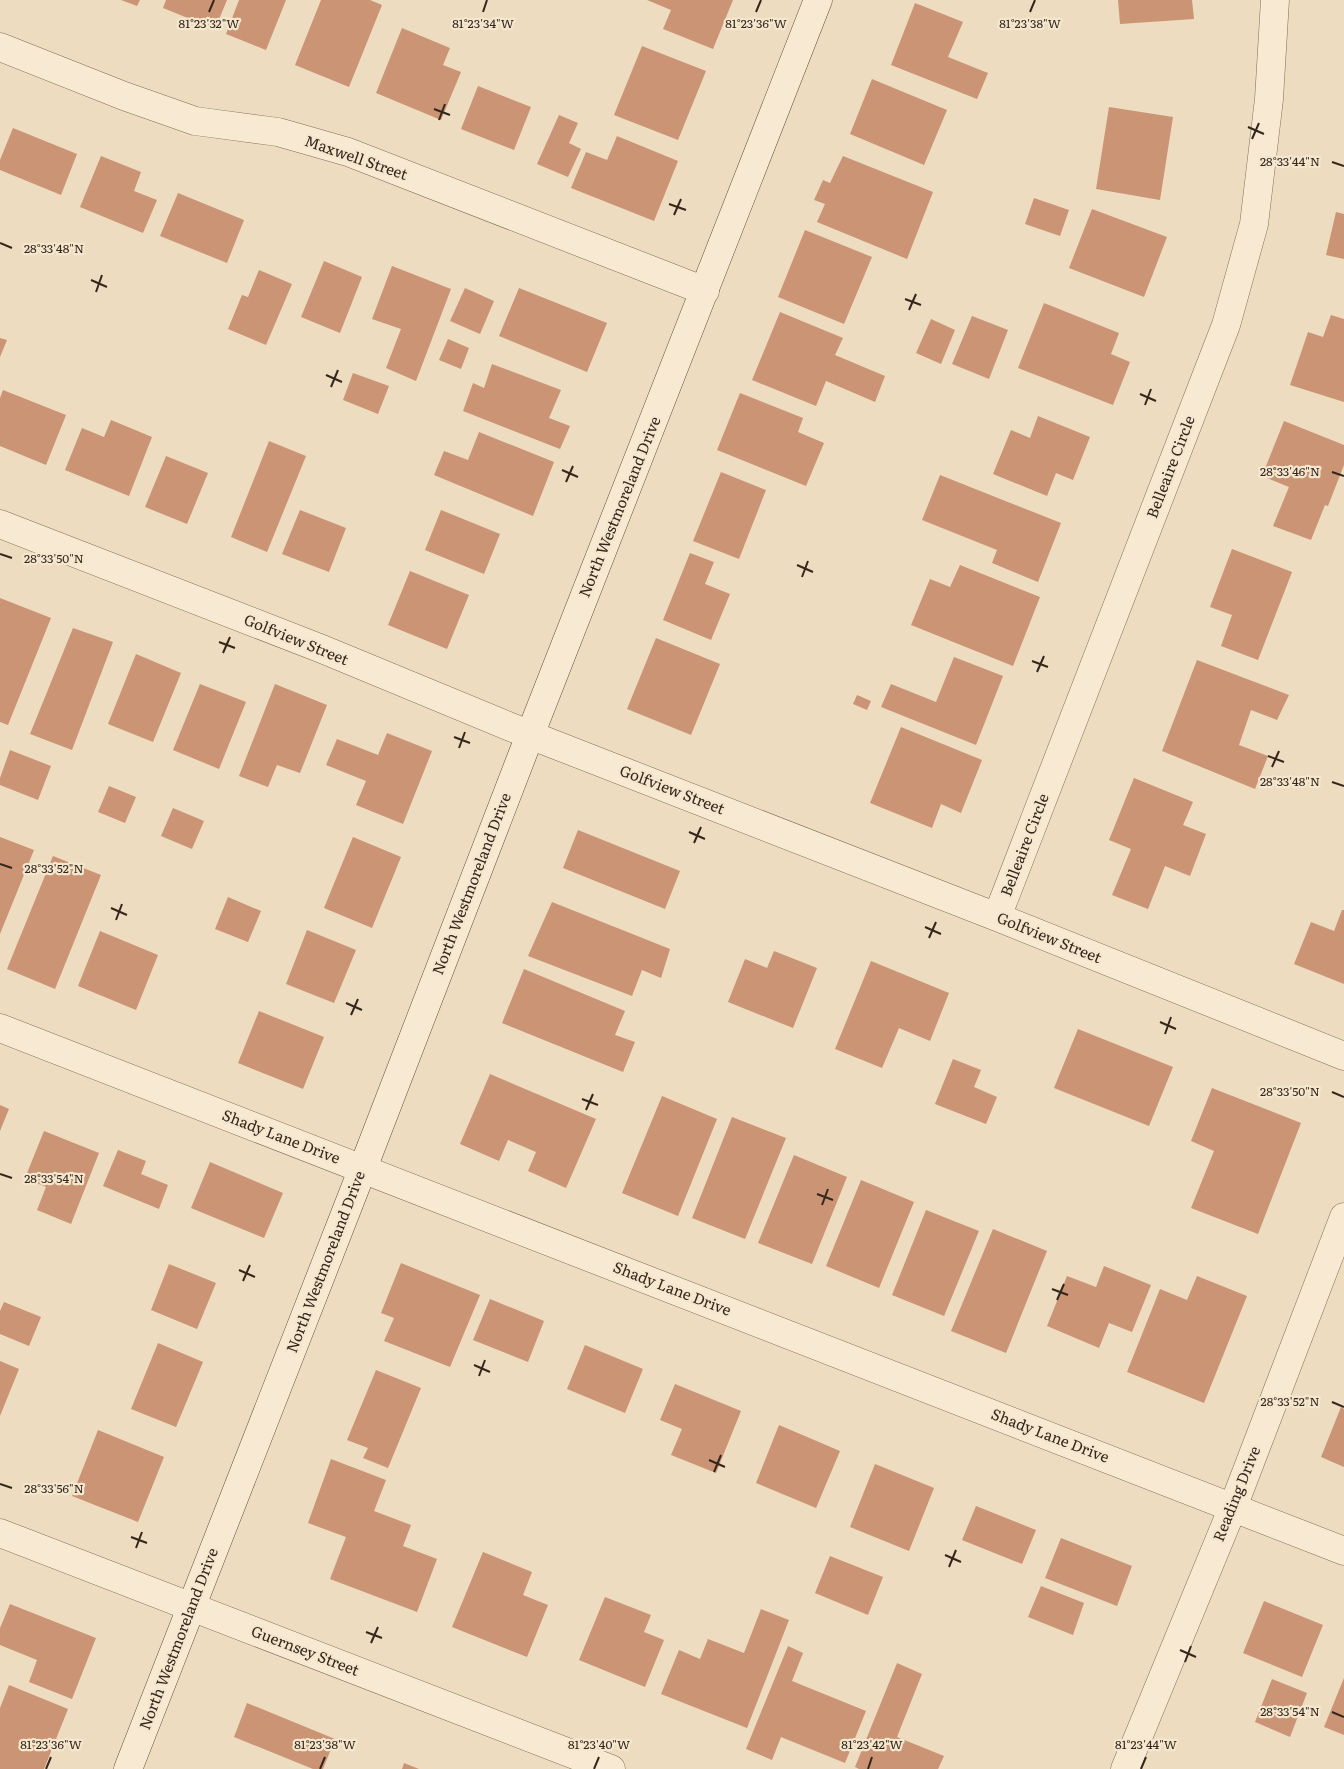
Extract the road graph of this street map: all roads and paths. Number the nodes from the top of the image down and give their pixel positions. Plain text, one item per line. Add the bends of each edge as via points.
1 (818, 0) edge
2 (1275, 0) edge
3 (0, 47) edge
4 (705, 291) junction
5 (0, 524) edge
6 (530, 735) junction
7 (998, 917) junction
8 (0, 1028) edge
9 (1344, 1056) edge
10 (363, 1168) junction
11 (1344, 1217) edge
12 (1233, 1507) junction
13 (0, 1533) edge
14 (1344, 1551) edge
15 (192, 1607) junction
16 (128, 1769) edge
17 (611, 1769) edge
18 (1125, 1769) edge

1 - 4 street, North Westmoreland Drive
2 - 7 street, Belleaire Circle via 1269,99 1254,224 1226,325
3 - 4 street, Maxwell Street via 195,120 278,132 348,152
4 - 6 street, North Westmoreland Drive
5 - 6 street, Golfview Street
6 - 7 street, Golfview Street
6 - 10 street, North Westmoreland Drive
7 - 9 street, Golfview Street
8 - 10 street, Shady Lane Drive
10 - 12 street, Shady Lane Drive
10 - 15 street, North Westmoreland Drive
11 - 12 street, Reading Drive
12 - 14 street, Shady Lane Drive
12 - 18 street, Reading Drive
13 - 15 street, Guernsey Street
15 - 16 street, North Westmoreland Drive
15 - 17 street, Guernsey Street

